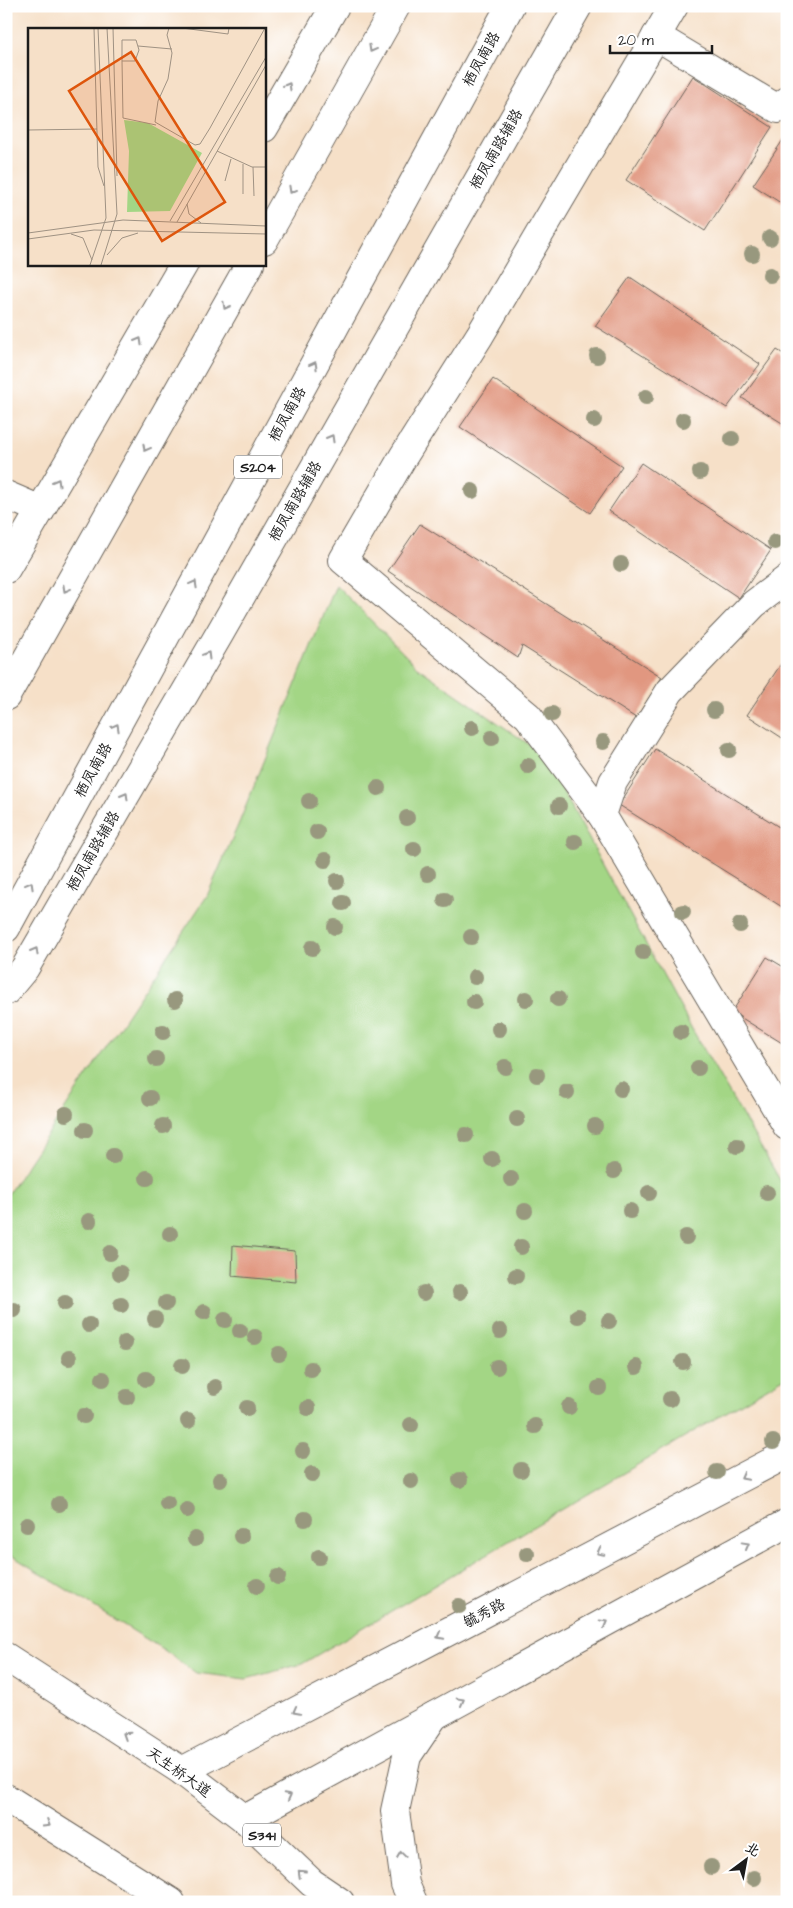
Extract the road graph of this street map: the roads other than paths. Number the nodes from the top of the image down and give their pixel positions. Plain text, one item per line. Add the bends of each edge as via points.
1 (335, 6) edge
2 (396, 6) edge
3 (510, 6) edge
4 (578, 6) edge
5 (674, 6) edge
6 (656, 36) junction
7 (787, 102) edge
8 (265, 126) edge
9 (265, 238) edge
10 (183, 265) edge
11 (249, 265) edge
12 (6, 495) edge
13 (40, 510) junction
14 (6, 569) edge
15 (787, 579) edge
16 (6, 696) edge
17 (602, 815) junction
18 (6, 928) edge
19 (6, 991) edge
20 (787, 1126) edge
21 (787, 1454) edge
22 (787, 1523) edge
23 (6, 1657) edge
24 (434, 1716) junction
25 (182, 1771) junction
26 (6, 1798) edge
27 (245, 1819) junction
28 (170, 1902) edge
29 (340, 1902) edge
30 (413, 1902) edge

8 -> 1 street
2 -> 9 street
18 -> 3 street, 栖凤南路 / S204
19 -> 4 street, 栖凤南路辅路 via 25,968 220,633
5 - 6 street
6 - 7 street via 778,109
6 - 17 street via 343,560 528,716
13 -> 10 street
11 -> 16 street
12 - 13 street
13 - 14 street
15 - 17 street via 754,604 670,691 613,782
17 - 20 street
21 -> 25 street, 毓秀路
24 -> 22 street
25 -> 23 street, 天生桥大道
27 -> 24 street
30 -> 24 street via 405,1884 395,1811 407,1756
25 - 27 street, 天生桥大道 / S341
26 -> 28 street
29 -> 27 street, 天生桥大道 / S341 via 312,1883

